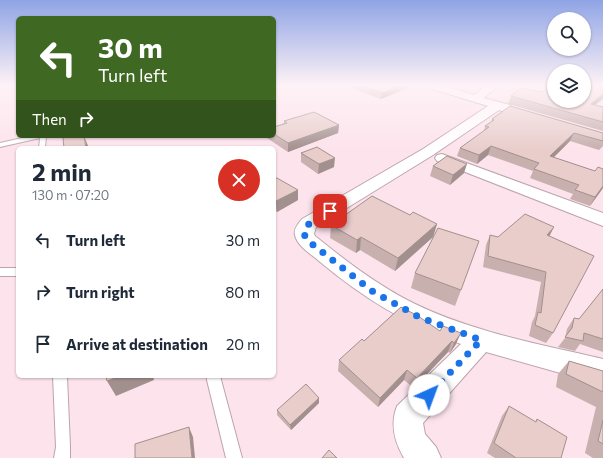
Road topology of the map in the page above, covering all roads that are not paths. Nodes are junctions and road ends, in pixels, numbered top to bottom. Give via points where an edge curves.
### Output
1 (495, 107) edge
2 (502, 107) edge
3 (516, 111) edge
4 (30, 138) edge
5 (0, 145) edge
6 (428, 152) junction
7 (603, 220) edge
8 (0, 272) edge
9 (16, 272) edge
10 (481, 340) junction
11 (603, 372) edge
12 (60, 378) edge
13 (214, 378) edge
14 (62, 458) edge
15 (234, 458) edge
16 (425, 458) edge

1 - 6 street
2 - 3 street
4 - 5 lane
6 - 7 street
6 - 10 street via 309,223 304,234 307,240 372,291 419,317
8 - 9 lane
10 - 11 street
10 - 16 street via 408,417 407,430 412,442
12 - 14 lane via 64,447
13 - 15 lane

